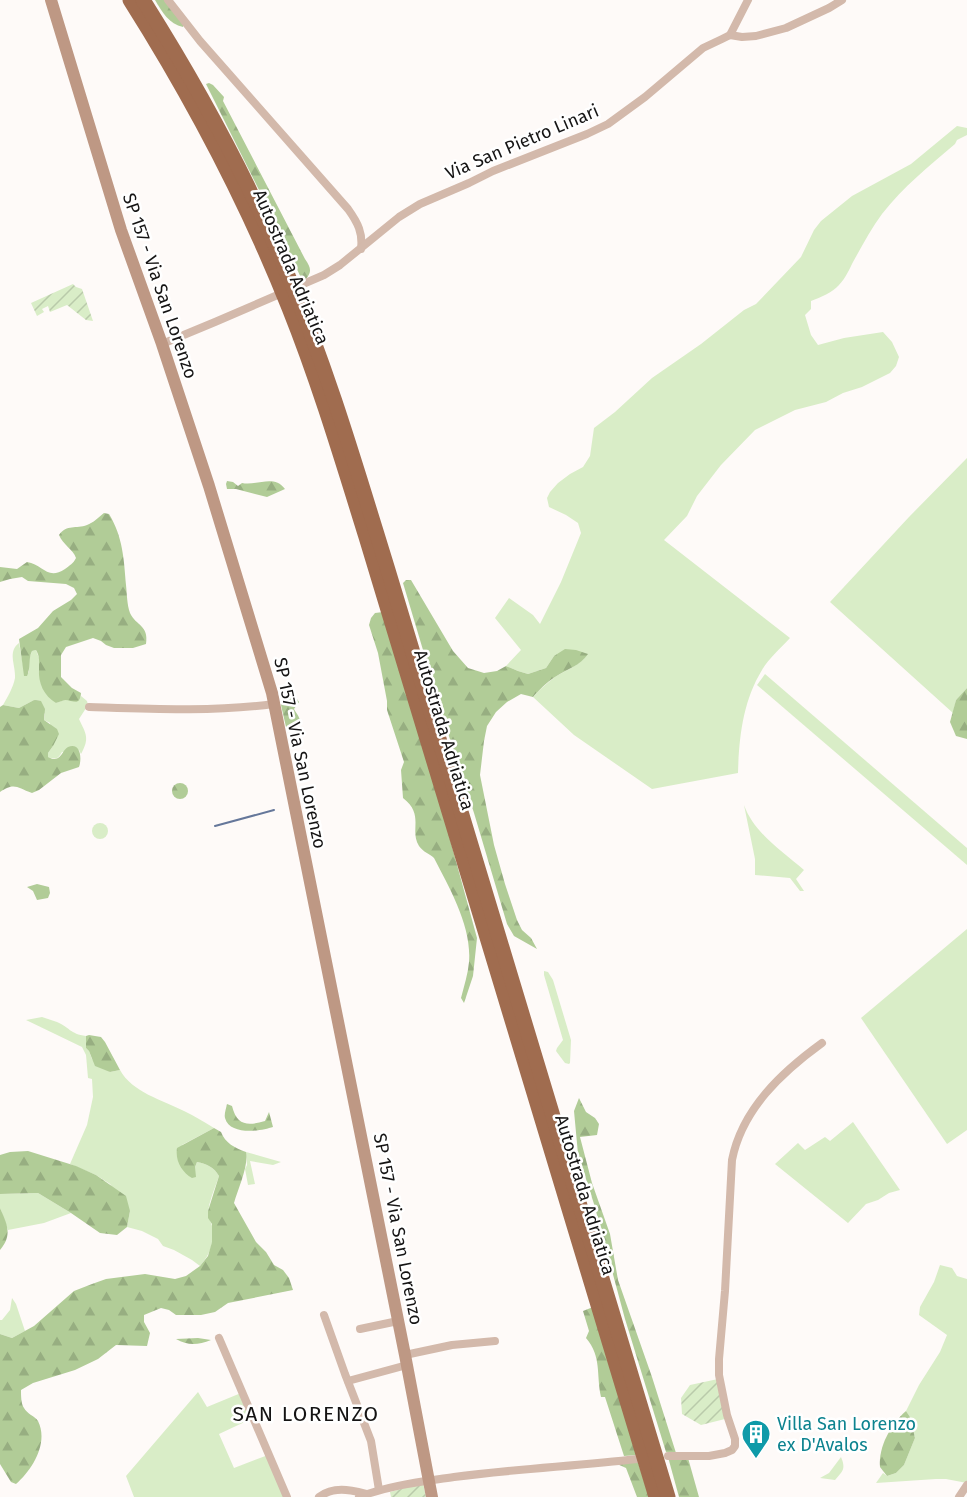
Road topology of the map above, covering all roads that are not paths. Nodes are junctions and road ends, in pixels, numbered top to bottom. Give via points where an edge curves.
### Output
1 (51, 0) edge
2 (130, 0) edge
3 (143, 0) edge
4 (168, 0) edge
5 (748, 0) edge
6 (842, 0) edge
7 (730, 35) junction
8 (361, 249) junction
9 (162, 344) junction
10 (274, 704) junction
11 (89, 707) dead end
12 (822, 1043) dead end
13 (324, 1314) dead end
14 (398, 1321) junction
15 (360, 1329) dead end
16 (219, 1338) dead end
17 (495, 1341) dead end
18 (406, 1360) junction
19 (348, 1381) junction
20 (668, 1456) dead end
21 (637, 1459) dead end
22 (429, 1481) junction
23 (967, 1485) edge
24 (379, 1490) junction
25 (363, 1495) edge
26 (287, 1497) edge
27 (319, 1497) edge
28 (432, 1497) edge
29 (656, 1497) edge
30 (668, 1497) edge
31 (959, 1497) edge

1 - 9 main road, SP 157 - Via San Lorenzo via 121,230
2 - 29 highway, Autostrada Adriatica via 231,178 262,243 315,375
3 - 30 highway, Autostrada Adriatica via 243,176 287,272 325,370
4 - 8 street via 348,209 361,231
5 - 7 street
6 - 7 street, Via San Pietro Linari via 786,28 756,36
7 - 8 street, Via San Pietro Linari via 704,48 608,124 420,204
8 - 9 street, Via San Pietro Linari via 324,275
9 - 10 main road, SP 157 - Via San Lorenzo
10 - 11 street via 238,709
10 - 14 main road, SP 157 - Via San Lorenzo
12 - 20 street via 782,1076 754,1107 735,1147 719,1367 735,1446 725,1453
13 - 19 street
14 - 15 street
14 - 18 main road, SP 157 - Via San Lorenzo
16 - 26 street
17 - 18 street via 452,1345
18 - 19 street
18 - 22 main road, SP 157 - Via San Lorenzo
19 - 24 street via 371,1442
21 - 22 street
22 - 24 street
22 - 28 main road, SP 157 - Via San Lorenzo
23 - 31 street
24 - 25 street
25 - 27 street via 336,1489

